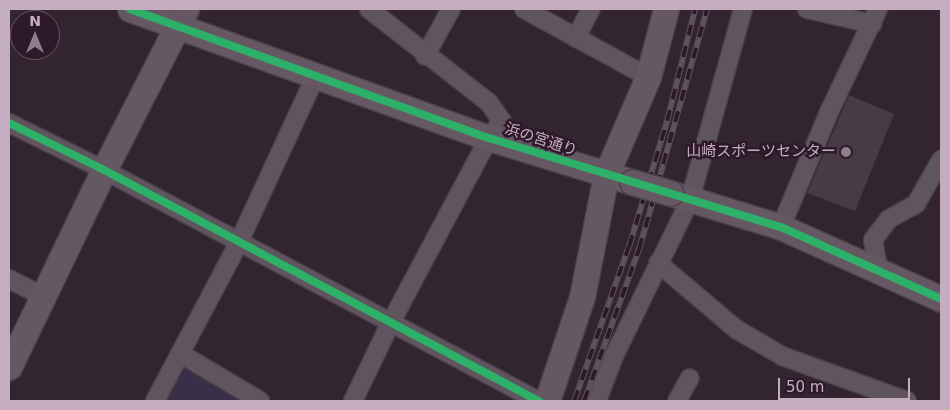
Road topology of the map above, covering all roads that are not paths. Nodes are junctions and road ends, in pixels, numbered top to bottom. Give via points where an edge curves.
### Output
1 (130, 9) edge
2 (369, 9) edge
3 (450, 9) edge
4 (524, 9) edge
5 (590, 9) edge
6 (666, 9) edge
7 (743, 9) edge
8 (807, 9) edge
9 (875, 16) edge
10 (182, 18) edge
11 (576, 38) junction
12 (425, 56) junction
13 (316, 76) junction
14 (648, 77) junction
15 (9, 124) edge
16 (489, 138) junction
17 (941, 160) edge
18 (104, 170) junction
19 (606, 175) junction
20 (680, 196) junction
21 (781, 227) junction
22 (238, 244) junction
23 (658, 263) junction
24 (878, 268) junction
25 (9, 280) edge
26 (43, 296) junction
27 (941, 299) edge
28 (390, 324) junction
29 (181, 354) junction
30 (9, 367) edge
31 (690, 378) dead end
32 (155, 401) edge
33 (260, 401) edge
34 (353, 401) edge
35 (539, 401) edge
36 (547, 401) edge
37 (598, 401) edge
38 (677, 401) edge
39 (907, 401) edge

1 - 10 street, 浜の宮通り
2 - 12 street
3 - 12 street
4 - 11 street
5 - 11 street
6 - 14 street
7 - 20 street
8 - 9 street
9 - 21 street via 830,110
10 - 13 street, 浜の宮通り
10 - 18 street
11 - 14 street
12 - 16 street via 488,102 502,121
13 - 16 street, 浜の宮通り
13 - 22 street
14 - 19 street
15 - 18 street
16 - 19 street, 浜の宮通り
16 - 28 street
17 - 24 street via 916,204 889,219 873,240
18 - 22 street
18 - 26 street
19 - 20 street, 浜の宮通り, bridge
19 - 36 street via 582,297
20 - 21 street, 浜の宮通り
20 - 23 street
21 - 24 street, 浜の宮通り
22 - 28 street
22 - 29 street
23 - 37 street via 614,356
23 - 39 street via 736,329 782,356
24 - 27 street, 浜の宮通り
25 - 26 street
26 - 30 street
28 - 34 street
28 - 35 street
29 - 32 street
29 - 33 street
31 - 38 street

